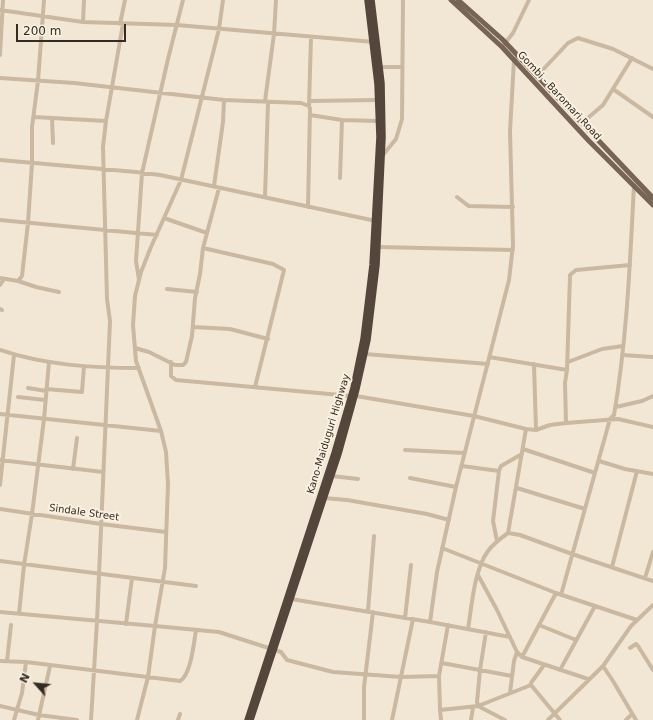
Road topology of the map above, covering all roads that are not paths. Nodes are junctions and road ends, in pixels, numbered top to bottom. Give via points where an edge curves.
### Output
1 (3, 0) edge
2 (44, 0) edge
3 (84, 0) edge
4 (125, 0) edge
5 (183, 0) edge
6 (223, 0) edge
7 (276, 0) edge
8 (367, 0) edge
9 (372, 0) edge
10 (403, 0) edge
11 (451, 0) edge
12 (458, 0) edge
13 (529, 0) edge
14 (1, 11) edge
15 (43, 17) junction
16 (83, 22) junction
17 (121, 24) junction
18 (177, 25) junction
19 (219, 29) junction
20 (274, 34) junction
21 (311, 37) junction
22 (375, 42) junction
23 (506, 43) junction
24 (502, 47) junction
25 (0, 55) edge
26 (519, 56) junction
27 (632, 58) junction
28 (514, 60) junction
29 (401, 66) junction
30 (380, 68) junction
31 (653, 69) edge
32 (537, 76) junction
33 (0, 78) edge
34 (38, 81) junction
35 (113, 88) junction
36 (613, 89) junction
37 (159, 94) junction
38 (201, 98) junction
39 (224, 100) junction
40 (378, 100) junction
41 (267, 101) junction
42 (309, 103) junction
43 (310, 115) junction
44 (34, 117) junction
45 (653, 117) edge
46 (52, 118) junction
47 (342, 120) junction
48 (106, 121) junction
49 (378, 121) junction
50 (582, 123) junction
51 (53, 143) dead end
52 (383, 155) junction
53 (0, 160) edge
54 (32, 163) junction
55 (103, 169) junction
56 (142, 173) junction
57 (340, 178) dead end
58 (181, 180) junction
59 (634, 185) junction
60 (216, 187) junction
61 (265, 197) junction
62 (457, 197) dead end
63 (653, 198) edge
64 (653, 205) edge
65 (308, 207) junction
66 (513, 207) junction
67 (164, 218) junction
68 (0, 220) edge
69 (377, 221) junction
70 (28, 223) junction
71 (105, 230) junction
72 (139, 233) junction
73 (207, 233) junction
74 (157, 235) junction
75 (203, 248) junction
76 (378, 248) junction
77 (513, 250) junction
78 (630, 265) junction
79 (2, 278) edge
80 (18, 280) junction
81 (139, 281) junction
82 (0, 285) edge
83 (167, 290) dead end
84 (58, 292) dead end
85 (197, 292) junction
86 (193, 327) junction
87 (268, 339) junction
88 (623, 346) junction
89 (135, 348) junction
90 (0, 350) edge
91 (365, 354) junction
92 (14, 355) junction
93 (622, 355) junction
94 (489, 357) junction
95 (653, 357) edge
96 (49, 362) junction
97 (171, 362) junction
98 (568, 362) junction
99 (488, 364) junction
100 (534, 364) junction
101 (84, 366) junction
102 (108, 368) junction
103 (138, 368) junction
104 (567, 370) junction
105 (28, 388) dead end
106 (255, 388) junction
107 (46, 390) junction
108 (353, 396) junction
109 (653, 396) edge
110 (18, 397) dead end
111 (45, 400) junction
112 (616, 407) junction
113 (0, 414) edge
114 (8, 415) junction
115 (474, 416) junction
116 (44, 419) junction
117 (610, 419) junction
118 (566, 423) junction
119 (106, 425) junction
120 (653, 427) edge
121 (526, 429) junction
122 (536, 430) junction
123 (161, 431) junction
124 (77, 438) dead end
125 (405, 450) dead end
126 (522, 452) junction
127 (465, 453) junction
128 (1, 460) edge
129 (599, 461) junction
130 (38, 465) junction
131 (462, 466) junction
132 (73, 469) junction
133 (499, 471) junction
134 (637, 471) junction
135 (103, 472) junction
136 (595, 473) junction
137 (653, 474) edge
138 (332, 476) junction
139 (410, 478) dead end
140 (358, 479) dead end
141 (0, 485) edge
142 (456, 487) junction
143 (517, 488) junction
144 (324, 498) junction
145 (0, 509) edge
146 (585, 509) junction
147 (32, 514) junction
148 (449, 520) junction
149 (101, 524) junction
150 (166, 532) junction
151 (508, 532) junction
152 (374, 536) dead end
153 (497, 541) junction
154 (442, 548) junction
155 (653, 552) edge
156 (572, 554) junction
157 (0, 561) edge
158 (482, 563) junction
159 (24, 565) junction
160 (411, 565) dead end
161 (612, 567) junction
162 (99, 574) junction
163 (478, 575) junction
164 (132, 578) junction
165 (645, 578) junction
166 (162, 581) junction
167 (653, 582) edge
168 (196, 586) dead end
169 (556, 593) junction
170 (561, 594) junction
171 (291, 599) junction
172 (653, 604) edge
173 (595, 606) junction
174 (0, 612) edge
175 (370, 612) junction
176 (19, 614) junction
177 (405, 618) junction
178 (413, 619) junction
179 (637, 620) junction
180 (97, 621) junction
181 (430, 622) junction
182 (126, 624) junction
183 (11, 625) dead end
184 (448, 625) junction
185 (539, 625) junction
186 (155, 626) junction
187 (468, 628) junction
188 (196, 630) junction
189 (486, 632) junction
190 (510, 636) junction
191 (576, 640) junction
192 (630, 648) dead end
193 (272, 650) junction
194 (517, 652) junction
195 (522, 657) junction
196 (0, 661) edge
197 (7, 661) junction
198 (26, 662) junction
199 (442, 664) junction
200 (544, 665) junction
201 (50, 666) junction
202 (603, 666) junction
203 (480, 670) junction
204 (560, 670) junction
205 (653, 670) edge
206 (94, 671) junction
207 (365, 675) junction
208 (439, 676) junction
209 (512, 676) junction
210 (148, 677) junction
211 (401, 677) junction
212 (588, 679) junction
213 (531, 685) junction
214 (510, 693) junction
215 (0, 706) edge
216 (476, 706) junction
217 (17, 710) junction
218 (440, 710) junction
219 (555, 712) junction
220 (39, 714) junction
221 (180, 714) dead end
222 (632, 714) junction
223 (67, 719) edge
224 (14, 720) edge
225 (38, 720) edge
226 (77, 720) edge
227 (91, 720) edge
228 (137, 720) edge
229 (178, 720) edge
230 (247, 720) edge
231 (251, 720) edge
232 (364, 720) edge
233 (392, 720) edge
234 (441, 720) edge
235 (471, 720) edge
236 (505, 720) edge
237 (548, 720) edge
238 (560, 720) edge
239 (626, 720) edge
240 (636, 720) edge

1 - 14 street
2 - 15 street
3 - 16 street
4 - 17 street
5 - 18 street
6 - 19 street
7 - 20 street
8 - 22 highway, Kano-Maiduguri Highway
9 - 22 highway, Kano-Maiduguri Highway
10 - 29 street
11 - 24 main road, Gombi - Baromari Road
12 - 23 main road, Gombi - Baromari Road
13 - 23 street
14 - 15 street
14 - 25 street
15 - 16 street
15 - 34 street
16 - 17 street
17 - 18 street
17 - 35 street
18 - 19 street
18 - 37 street
19 - 20 street
19 - 38 street
20 - 21 street
20 - 41 street
21 - 22 street
21 - 42 street
22 - 30 highway, Kano-Maiduguri Highway
22 - 40 highway, Kano-Maiduguri Highway
23 - 24 street
23 - 26 main road, Gombi - Baromari Road
24 - 28 main road, Gombi - Baromari Road
26 - 28 street
26 - 32 main road, Gombi - Baromari Road
27 - 31 street
27 - 32 street via 578,38 568,43
27 - 36 street
28 - 59 main road, Gombi - Baromari Road
28 - 66 street via 510,130
29 - 30 street
29 - 52 street via 402,120 396,139
30 - 52 highway, Kano-Maiduguri Highway
32 - 50 main road, Gombi - Baromari Road
33 - 34 street
34 - 35 street
34 - 44 street
35 - 37 street
35 - 48 street
36 - 45 street
36 - 50 street via 603,105
37 - 38 street
37 - 56 street
38 - 39 street
38 - 58 street
39 - 41 street
39 - 60 street
40 - 42 street
40 - 49 highway, Kano-Maiduguri Highway
41 - 42 street
41 - 61 street
42 - 43 street
43 - 47 street
43 - 65 street
44 - 46 street
44 - 54 street
46 - 48 street
46 - 51 street
47 - 49 street
47 - 57 street
48 - 55 street
49 - 69 highway, Kano-Maiduguri Highway
50 - 63 main road, Gombi - Baromari Road
52 - 69 highway, Kano-Maiduguri Highway
53 - 54 street
54 - 55 street
54 - 70 street
55 - 56 street
55 - 71 street
56 - 58 street
56 - 72 street
58 - 60 street
58 - 67 street
59 - 64 main road, Gombi - Baromari Road
59 - 78 street
60 - 61 street
60 - 73 street
61 - 65 street
62 - 66 street via 469,206
65 - 69 street
66 - 77 street
67 - 73 street
67 - 74 street
68 - 70 street
69 - 76 highway, Kano-Maiduguri Highway
69 - 108 highway, Kano-Maiduguri Highway via 368,305
70 - 71 street
70 - 80 street via 22,276
71 - 72 street
71 - 102 street via 110,321
72 - 74 street
72 - 81 street via 136,268
73 - 75 street
74 - 81 street
75 - 85 street
75 - 87 street via 274,264 284,270
76 - 77 street
76 - 91 highway, Kano-Maiduguri Highway via 374,299
77 - 94 street via 509,280
78 - 88 street
78 - 98 street via 576,270 570,275
79 - 80 street
79 - 82 street
80 - 84 street
81 - 89 street via 133,325
83 - 85 street
85 - 86 street
86 - 87 street via 230,329
86 - 97 street via 186,362 179,365
87 - 106 street
88 - 93 street
88 - 98 street via 602,349
89 - 97 street
89 - 103 street
90 - 92 street
91 - 99 street
91 - 108 highway, Kano-Maiduguri Highway
92 - 96 street
92 - 114 street
93 - 95 street
93 - 112 street
94 - 99 street
94 - 100 street
96 - 101 street
96 - 107 street
97 - 106 street via 171,376 176,380
98 - 104 street
99 - 115 street
100 - 104 street
100 - 122 street
101 - 102 street
101 - 107 street via 82,392
102 - 103 street
102 - 119 street
103 - 123 street
104 - 118 street
105 - 107 street
106 - 108 street
107 - 111 street
108 - 115 street
108 - 138 highway, Kano-Maiduguri Highway
108 - 193 highway, Kano-Maiduguri Highway
109 - 112 street
110 - 111 street
111 - 116 street
112 - 117 street
113 - 114 street
114 - 116 street
114 - 128 street
115 - 121 street
115 - 127 street
116 - 119 street
116 - 130 street
117 - 118 street
117 - 120 street
117 - 129 street
118 - 122 street
119 - 123 street
119 - 135 street
121 - 122 street
121 - 126 street
123 - 150 street via 166,452 168,484
124 - 132 street
125 - 127 street
126 - 133 street via 501,466
126 - 136 street
126 - 143 street
127 - 131 street
128 - 130 street
128 - 141 street
129 - 134 street
129 - 136 street
130 - 132 street
130 - 147 street
131 - 133 street
131 - 142 street
132 - 135 street
133 - 153 street via 493,521
134 - 137 street
134 - 161 street
135 - 149 street
136 - 146 street
138 - 140 street
138 - 144 highway, Kano-Maiduguri Highway
139 - 142 street
142 - 148 street
143 - 146 street
143 - 151 street
144 - 148 street via 427,514
144 - 171 highway, Kano-Maiduguri Highway
145 - 147 street, Sindale Street
146 - 156 street
147 - 149 street, Sindale Street
147 - 159 street
148 - 154 street
149 - 150 street, Sindale Street
149 - 162 street
150 - 166 street
151 - 153 street
151 - 156 street via 520,534
152 - 175 street
153 - 158 street
154 - 158 street
154 - 181 street
155 - 165 street
156 - 161 street
156 - 170 street
157 - 159 street
158 - 163 street
158 - 169 street
159 - 162 street
159 - 176 street
160 - 177 street
161 - 165 street
162 - 164 street
162 - 180 street
163 - 187 street
163 - 190 street
164 - 166 street
164 - 182 street
165 - 167 street
166 - 168 street
166 - 186 street
169 - 170 street
169 - 185 street
170 - 173 street
171 - 175 street
171 - 193 highway, Kano-Maiduguri Highway
172 - 179 street
173 - 179 street
173 - 191 street
174 - 176 street
175 - 177 street
175 - 207 street
176 - 180 street
177 - 178 street
178 - 181 street
178 - 211 street
179 - 202 street
180 - 182 street
180 - 206 street
181 - 184 street
182 - 186 street
183 - 197 street
184 - 187 street
184 - 199 street
185 - 191 street
185 - 195 street
186 - 188 street
186 - 210 street
187 - 189 street
188 - 193 street via 219,632
188 - 210 street via 192,656 183,680
189 - 190 street
189 - 203 street
190 - 194 street
191 - 204 street
192 - 205 street via 636,644
193 - 207 street via 281,652 287,660 333,672
193 - 230 highway, Kano-Maiduguri Highway
193 - 231 highway, Kano-Maiduguri Highway
194 - 195 street
194 - 209 street
195 - 200 street
196 - 197 street
197 - 198 street
198 - 201 street
198 - 217 street
199 - 203 street
199 - 208 street
200 - 204 street
200 - 213 street
201 - 206 street
201 - 220 street
202 - 212 street
202 - 222 street
203 - 209 street
203 - 216 street
204 - 212 street
206 - 210 street
206 - 227 street
207 - 211 street
207 - 232 street
208 - 211 street
208 - 218 street
209 - 214 street
210 - 228 street
211 - 233 street
212 - 219 street
213 - 214 street
213 - 219 street
214 - 216 street
215 - 217 street
216 - 218 street
216 - 235 street
216 - 236 street
217 - 220 street
217 - 224 street
218 - 234 street
219 - 237 street
219 - 238 street
220 - 223 street
220 - 225 street
221 - 229 street
222 - 239 street
222 - 240 street
223 - 226 street

